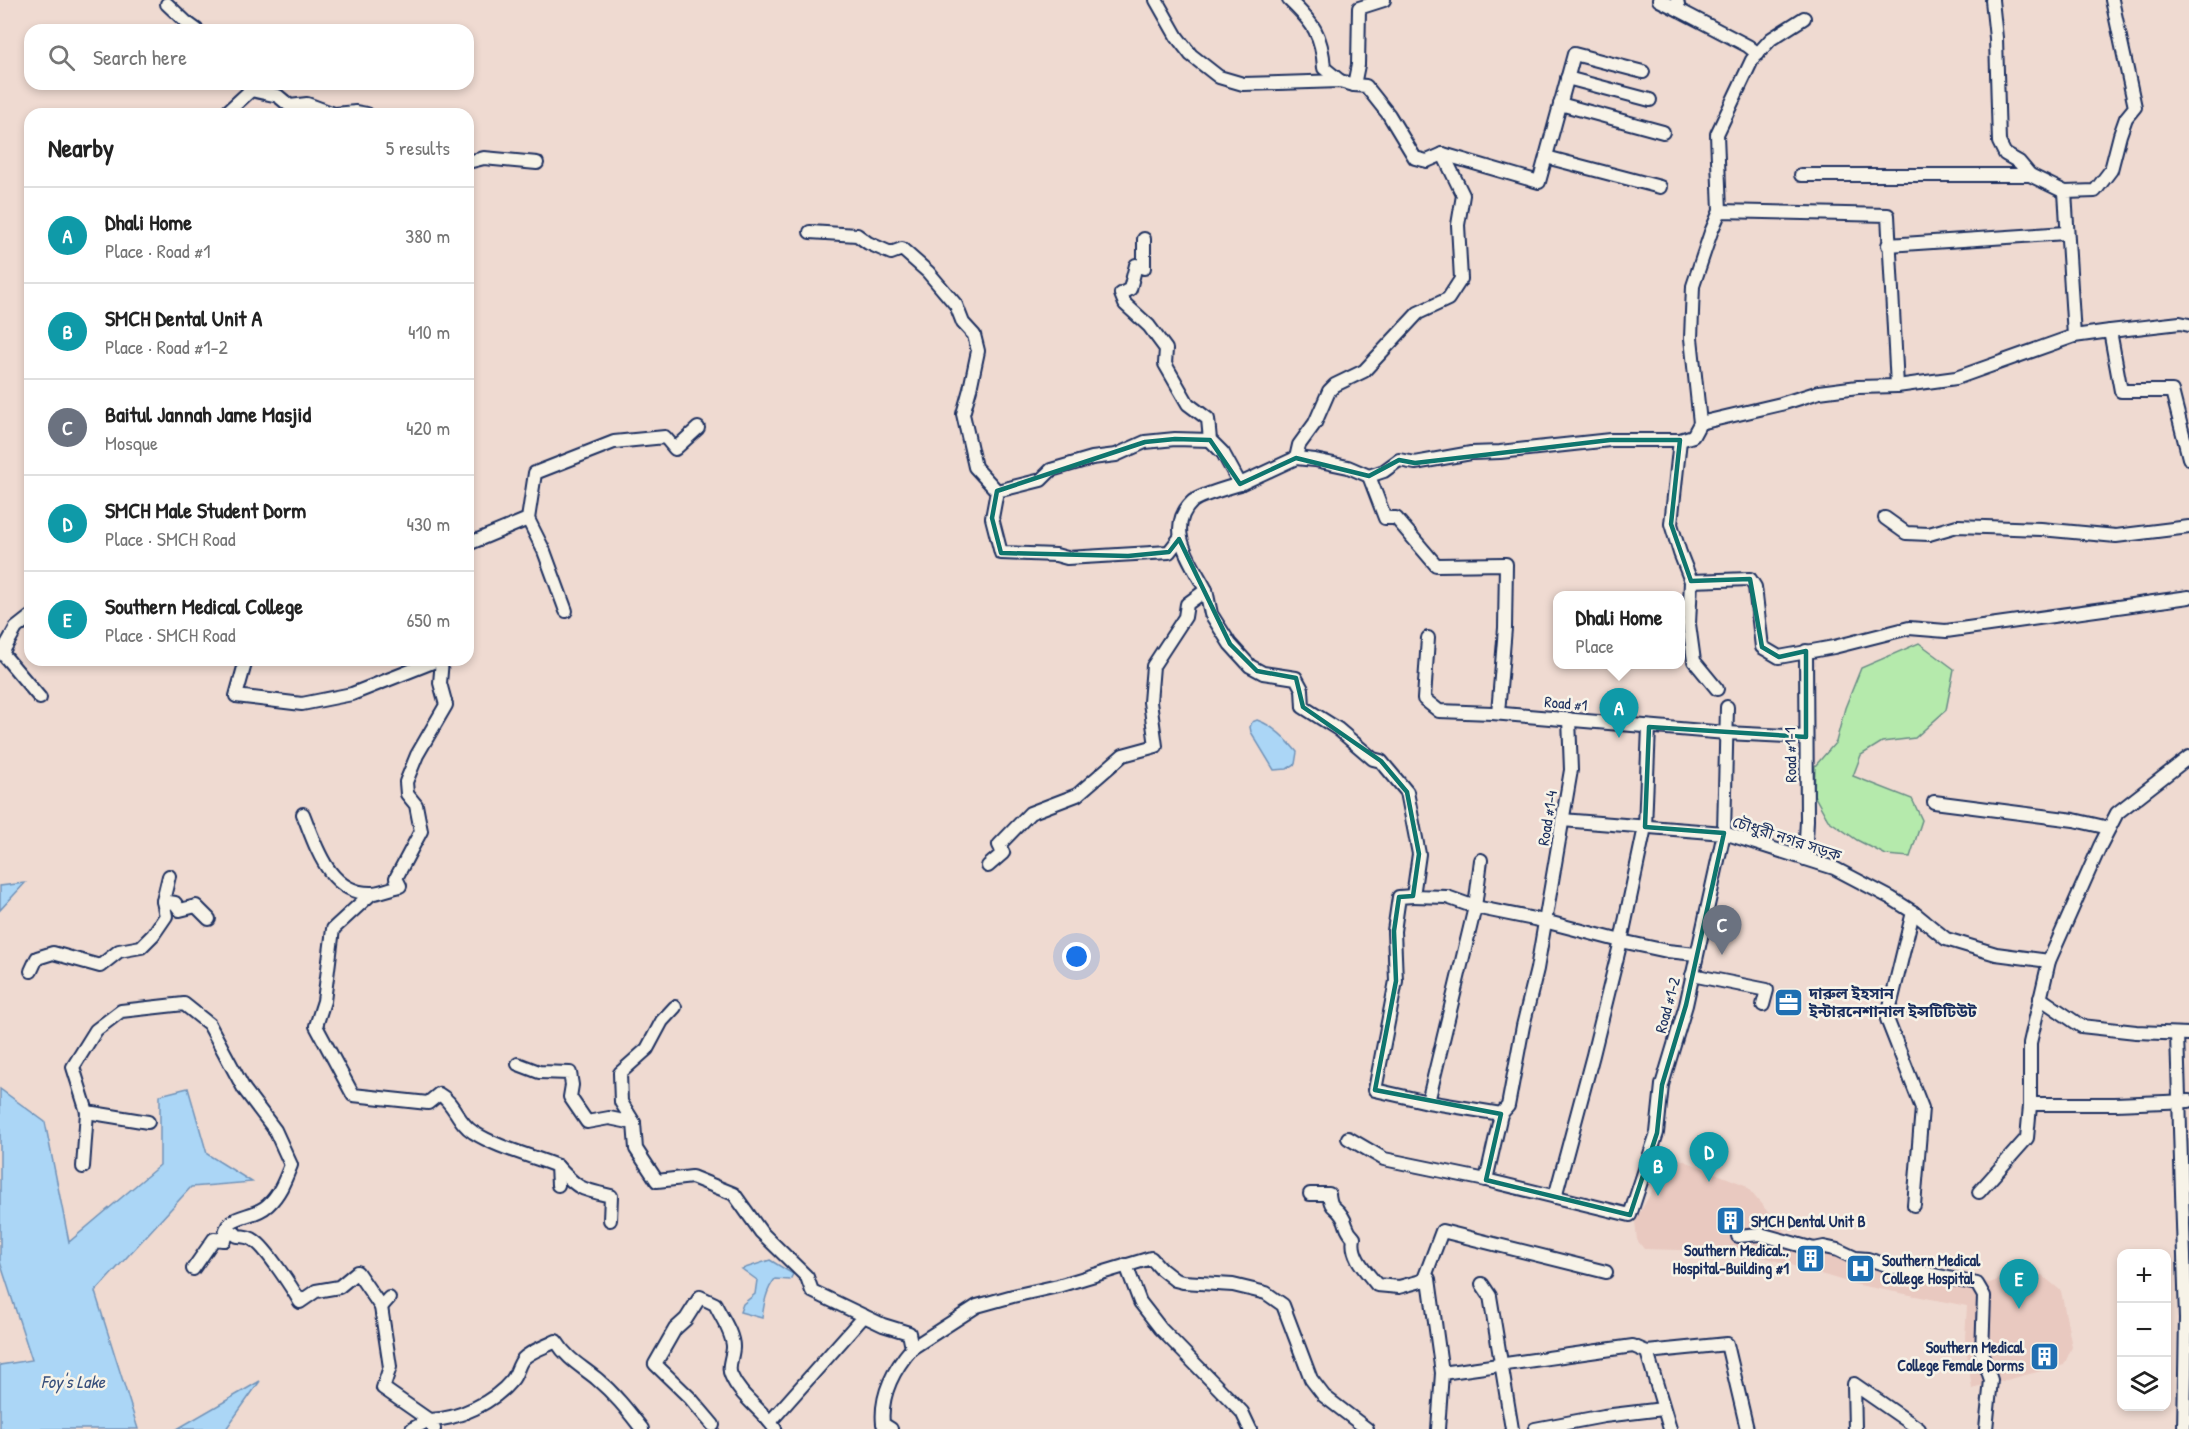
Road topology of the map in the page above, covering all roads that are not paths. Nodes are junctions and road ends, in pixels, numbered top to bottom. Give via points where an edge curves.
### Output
1 (1156, 0) edge
2 (1289, 0) edge
3 (1384, 0) edge
4 (1659, 0) edge
5 (1992, 0) edge
6 (2112, 0) edge
7 (167, 4) dead end
8 (1678, 5) edge
9 (1804, 18) dead end
10 (189, 24) edge
11 (1758, 54) junction
12 (1643, 72) dead end
13 (1567, 78) junction
14 (1341, 81) junction
15 (1354, 85) junction
16 (246, 90) edge
17 (259, 90) edge
18 (1650, 100) dead end
19 (1560, 104) junction
20 (230, 108) edge
21 (318, 108) edge
22 (1663, 132) dead end
23 (1443, 154) junction
24 (1546, 157) junction
25 (474, 160) edge
26 (537, 163) dead end
27 (1801, 175) dead end
28 (2030, 175) junction
29 (1660, 187) dead end
30 (2065, 192) junction
31 (1720, 211) junction
32 (810, 232) dead end
33 (2066, 233) junction
34 (1144, 239) dead end
35 (1888, 245) junction
36 (2189, 326) edge
37 (2110, 331) junction
38 (2074, 336) junction
39 (1897, 386) junction
40 (1700, 423) junction
41 (698, 428) dead end
42 (1210, 440) junction
43 (1680, 440) junction
44 (1296, 458) junction
45 (2189, 458) edge
46 (1369, 476) junction
47 (1240, 484) junction
48 (997, 491) junction
49 (1885, 518) dead end
50 (528, 519) junction
51 (2189, 527) edge
52 (1179, 539) junction
53 (474, 542) edge
54 (1691, 581) junction
55 (1206, 590) junction
56 (2189, 597) edge
57 (566, 611) dead end
58 (24, 622) edge
59 (1428, 638) dead end
60 (1806, 651) junction
61 (1, 653) edge
62 (244, 666) edge
63 (424, 666) edge
64 (440, 666) edge
65 (1717, 689) dead end
66 (40, 699) dead end
67 (1727, 707) dead end
68 (1498, 713) junction
69 (1569, 719) junction
70 (1649, 727) junction
71 (1726, 733) junction
72 (1806, 736) junction
73 (2189, 757) edge
74 (1934, 802) dead end
75 (303, 814) dead end
76 (1562, 820) junction
77 (1645, 827) junction
78 (2109, 828) junction
79 (1724, 833) junction
80 (1804, 859) junction
81 (1481, 860) dead end
82 (988, 866) dead end
83 (169, 876) dead end
84 (372, 893) junction
85 (1413, 896) junction
86 (163, 901) junction
87 (1475, 908) junction
88 (1912, 912) junction
89 (209, 920) dead end
90 (1544, 921) junction
91 (1621, 941) junction
92 (1696, 954) junction
93 (2049, 961) junction
94 (32, 971) dead end
95 (1692, 975) junction
96 (2040, 998) junction
97 (1763, 1005) dead end
98 (675, 1007) dead end
99 (2183, 1034) edge
100 (518, 1064) dead end
101 (2184, 1101) edge
102 (1428, 1102) junction
103 (2030, 1104) junction
104 (87, 1112) junction
105 (1501, 1114) junction
106 (148, 1122) dead end
107 (634, 1124) junction
108 (1348, 1138) dead end
109 (557, 1166) junction
110 (82, 1167) dead end
111 (1486, 1180) junction
112 (558, 1185) dead end
113 (1979, 1192) dead end
114 (1310, 1194) dead end
115 (1555, 1197) junction
116 (1914, 1205) dead end
117 (610, 1220) dead end
118 (1737, 1236) dead end
119 (224, 1240) junction
120 (1126, 1265) junction
121 (193, 1269) dead end
122 (1606, 1272) dead end
123 (1424, 1279) junction
124 (1482, 1284) dead end
125 (864, 1316) junction
126 (912, 1348) junction
127 (1647, 1352) junction
128 (1501, 1364) junction
129 (1442, 1373) junction
130 (1662, 1409) junction
131 (431, 1424) edge
132 (713, 1425) dead end
133 (772, 1425) edge
134 (883, 1427) edge
135 (412, 1429) edge
136 (642, 1429) edge
137 (1250, 1429) edge
138 (1367, 1429) edge
139 (1438, 1429) edge
140 (1512, 1429) edge
141 (1535, 1429) edge
142 (1670, 1429) edge
143 (1747, 1429) edge
144 (1855, 1429) edge
145 (1919, 1429) edge
146 (1986, 1429) edge
147 (2184, 1429) edge

1 - 14 street via 1191,55 1219,77 1242,84
2 - 14 street via 1312,22 1323,49 1324,68
3 - 15 street via 1359,8
4 - 8 street
5 - 28 street via 1999,142 2005,154
6 - 30 street via 2135,107 2126,118 2111,170 2095,191
7 - 10 street
8 - 11 street
9 - 11 street via 1771,39
11 - 31 street via 1717,134
12 - 13 street via 1576,54 1572,56
13 - 18 street
13 - 19 street
14 - 15 street
15 - 23 street via 1366,86 1415,158 1427,161
16 - 20 street
17 - 21 street via 278,96 290,106 307,104
19 - 22 street
19 - 24 street
23 - 24 street via 1539,182
23 - 44 street via 1463,195 1458,225 1461,279 1448,299 1418,314 1364,371 1329,391 1316,423 1299,445
24 - 29 street
25 - 26 street
27 - 28 street
28 - 30 street
30 - 33 street
31 - 35 street via 1888,216
31 - 40 street via 1694,286 1691,338
32 - 48 street via 857,235 891,253 902,249 956,305 963,323 974,334 978,351 963,414 975,466
33 - 35 street
33 - 38 street
34 - 42 street via 1144,268 1136,265 1130,289 1121,294 1125,304 1166,349 1166,364 1188,404 1208,419
35 - 39 street
36 - 37 street via 2180,323
37 - 38 street
37 - 45 street via 2121,391 2172,391
38 - 39 street via 1956,378
39 - 40 street via 1819,392
40 - 43 street via 1692,436
41 - 50 street via 675,449 665,437 614,442 535,473
42 - 47 street via 1223,453
42 - 48 street via 1145,442 1116,455 1051,470 1041,480
43 - 46 street via 1610,440 1471,453 1416,463 1399,460
43 - 54 street via 1671,524
44 - 46 street via 1348,467
44 - 47 street
46 - 68 street via 1385,518 1396,518 1436,565 1506,564
47 - 52 street via 1193,501 1180,520
48 - 52 street via 992,518 1001,553 1067,558 1128,556 1169,552
49 - 51 street via 1906,533 1929,534 1957,526 2116,536
50 - 53 street
50 - 57 street
52 - 55 street
54 - 60 street via 1750,579 1755,587 1762,647 1779,657
54 - 65 street via 1689,624 1694,661
55 - 82 street via 1187,604 1185,617 1154,666 1150,702 1156,746 1124,755 1077,795 1030,813 999,845 1003,853
55 - 85 street via 1211,614 1250,666 1257,671 1296,678 1304,707 1381,761 1407,792 1419,854
56 - 60 street via 1946,631 1909,628
58 - 61 street
59 - 68 street, Road #1 via 1424,699 1439,711
60 - 72 street, Road #1-1
61 - 66 street
62 - 63 street via 236,696 302,704 352,694
64 - 84 street via 446,705 406,782 421,831 396,878 400,886
67 - 71 street
68 - 69 street, Road #1
69 - 70 street, Road #1
69 - 76 street, Road #1-4 via 1571,770
70 - 71 street, Road #1
70 - 77 street
71 - 72 street, Road #1
71 - 79 street
72 - 80 street, Road #1-1
73 - 78 street via 2117,813
74 - 78 street
75 - 84 street via 322,861 343,887
76 - 77 street, চৌধুরী নগর সড়ক
76 - 90 street, Road #1-4
77 - 79 street, চৌধুরী নগর সড়ক
77 - 91 street
78 - 93 street
79 - 80 street, চৌধুরী নগর সড়ক
79 - 92 street
80 - 88 street, চৌধুরী নগর সড়ক via 1834,868
81 - 87 street
83 - 86 street
84 - 109 street via 333,929 324,1001 316,1026 353,1095 428,1103 439,1095 447,1098 471,1131
85 - 87 street, Road #1-2 via 1447,897
85 - 102 street via 1399,897 1394,931 1396,981 1376,1090
86 - 89 street via 175,903 180,910 196,906
86 - 94 street via 166,916 141,947 119,951 100,966 53,953 37,958
87 - 90 street, Road #1-2
87 - 102 street
88 - 93 street, চৌধুরী নগর সড়ক via 1946,939 1996,954
88 - 116 street via 1887,1019 1922,1108
90 - 91 street, Road #1-2
90 - 105 street, Road #1-4 via 1508,1106
91 - 92 street, Road #1-2
91 - 115 street
92 - 95 street, Road #1-2
93 - 96 street
95 - 97 street via 1767,990
95 - 115 street, Road #1-2 via 1662,1085 1657,1133 1630,1215
96 - 99 street via 2081,1026
96 - 103 street via 2030,1043
98 - 107 street via 662,1021 647,1049 620,1073 621,1102
99 - 101 street
100 - 107 street via 539,1072 570,1072 570,1097 587,1122 609,1118
101 - 103 street
101 - 147 street
102 - 105 street
103 - 113 street via 2027,1138
104 - 106 street
104 - 110 street
104 - 119 street via 73,1067 96,1030 122,1011 184,1004 209,1024 244,1089 275,1130 291,1165 282,1188 266,1207 233,1219 224,1230
105 - 111 street, Road #1-4
107 - 125 street via 636,1149 657,1181 692,1177 734,1194 761,1232 807,1276 812,1291
108 - 111 street via 1384,1159
109 - 112 street
109 - 117 street via 583,1190 611,1196
111 - 115 street
114 - 123 street via 1329,1194 1330,1205 1342,1216 1354,1238 1352,1247 1359,1262 1377,1285 1399,1287
118 - 146 street via 1760,1234 1977,1284 1984,1296 1982,1354 1991,1380
119 - 121 street via 214,1239
119 - 131 street via 226,1235 235,1233 257,1241 300,1302 316,1291 339,1287 357,1272 385,1303 390,1368 383,1388
120 - 126 street via 977,1306
120 - 137 street via 1140,1302 1168,1337 1242,1412
120 - 138 street via 1151,1258 1176,1280 1233,1285 1266,1293 1283,1305 1311,1379 1324,1396
122 - 123 street via 1442,1231
123 - 129 street via 1429,1279
124 - 128 street via 1490,1296
125 - 126 street via 909,1333
125 - 133 street
126 - 134 street via 897,1365 881,1406
127 - 128 street via 1633,1346
127 - 130 street
127 - 143 street via 1727,1344
128 - 129 street
128 - 140 street
129 - 139 street
130 - 141 street
130 - 142 street
131 - 135 street
131 - 136 street via 457,1416 501,1392 524,1359 556,1341 565,1355 622,1402
132 - 133 street via 655,1364 675,1329 700,1298 715,1304 732,1339 729,1372 739,1392
144 - 145 street via 1854,1384

